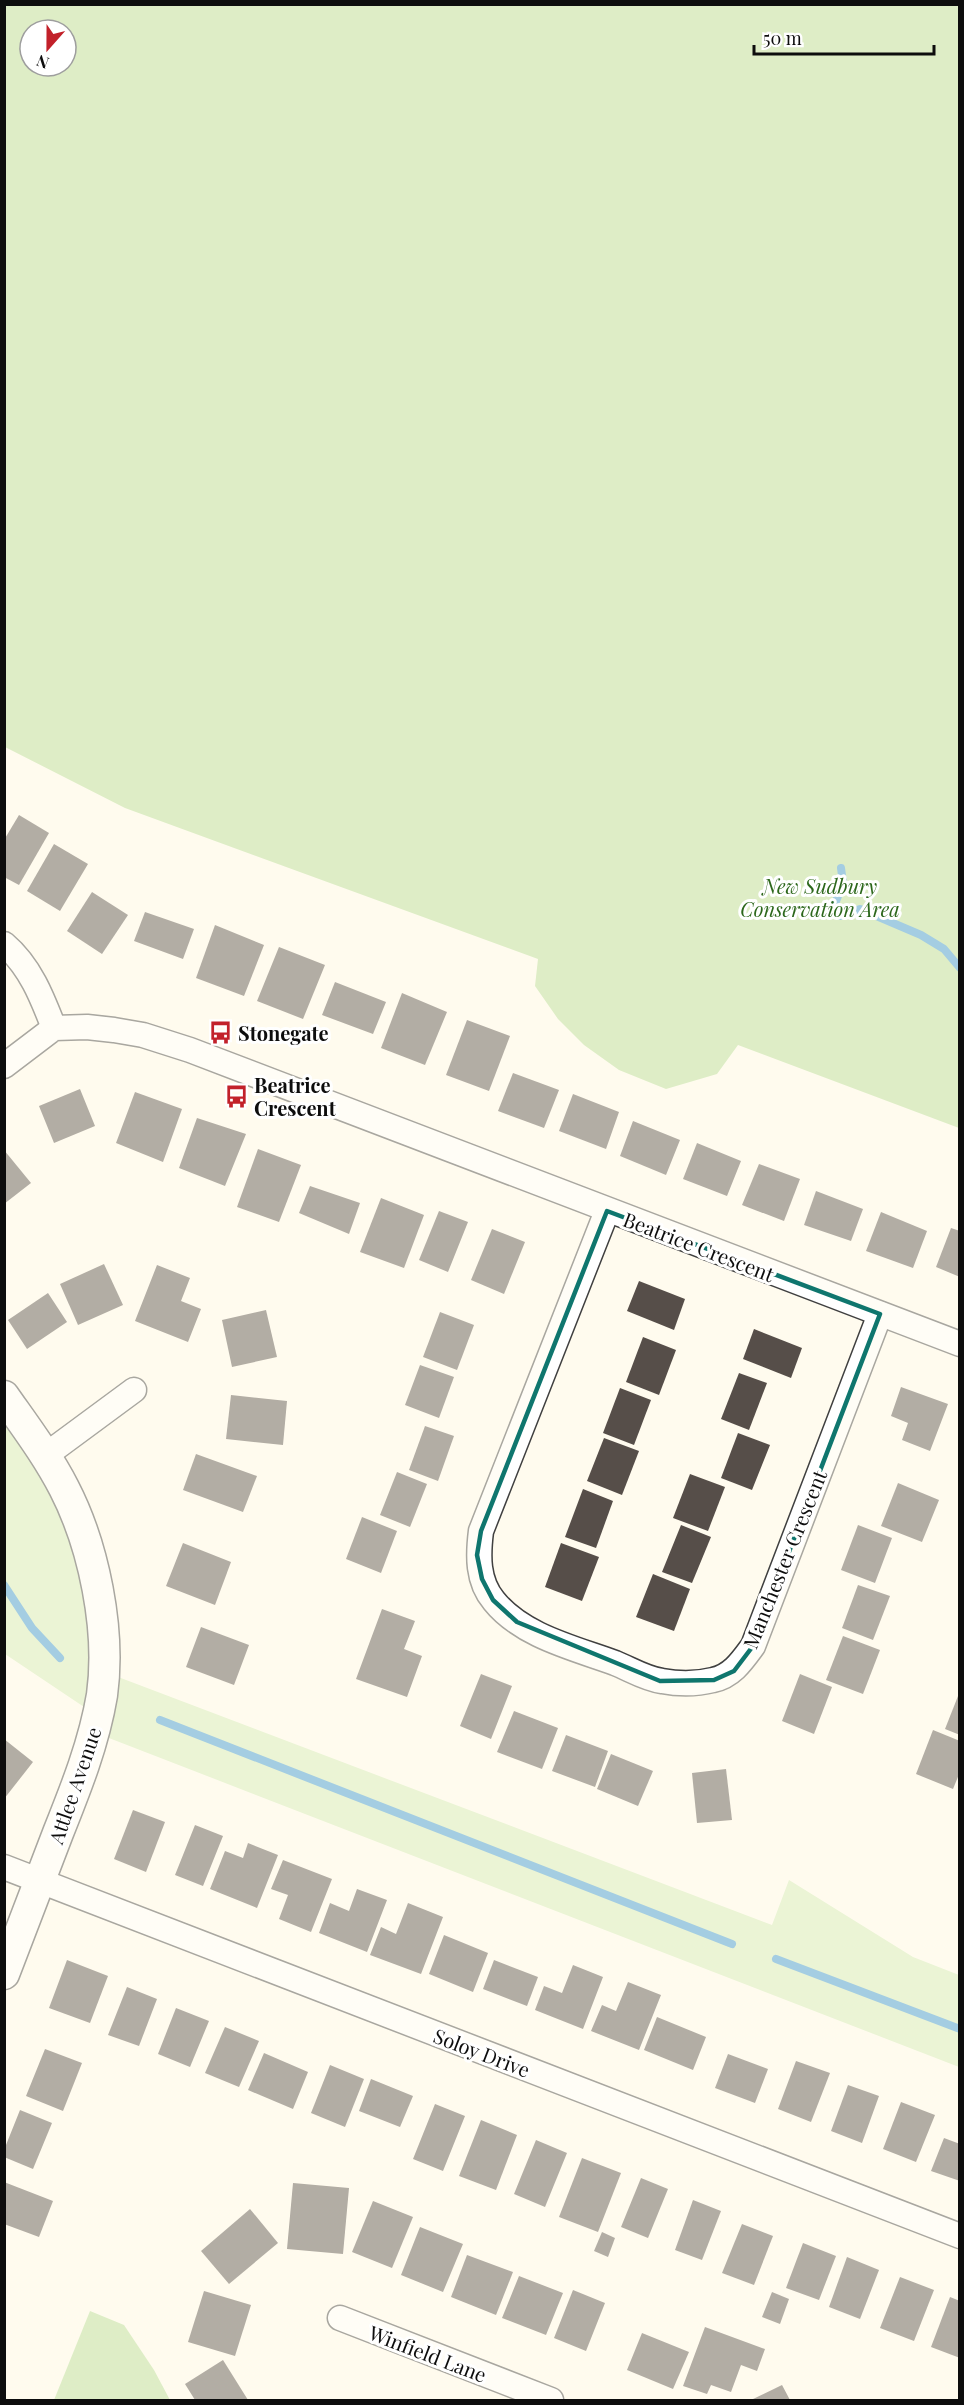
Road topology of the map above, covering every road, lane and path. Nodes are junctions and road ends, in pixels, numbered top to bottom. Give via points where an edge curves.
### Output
1 (4, 944) edge
2 (54, 1028) junction
3 (4, 1066) edge
4 (607, 1211) junction
5 (880, 1314) junction
6 (960, 1344) edge
7 (134, 1390) dead end
8 (4, 1396) edge
9 (46, 1455) junction
10 (4, 1867) edge
11 (40, 1881) junction
12 (4, 1974) edge
13 (960, 2236) edge
14 (340, 2318) dead end
15 (515, 2394) edge
16 (551, 2400) edge

1 - 2 street via 19,956 41,994
2 - 3 street
2 - 4 street, Beatrice Crescent via 114,1030 190,1050
4 - 5 street, Beatrice Crescent
4 - 5 street, Manchester Crescent via 481,1531 477,1555 482,1579 493,1600 517,1622 538,1634 660,1681 714,1680 734,1671 753,1646
5 - 6 street, Beatrice Crescent
7 - 9 street
8 - 9 street, Attlee Avenue
9 - 11 street, Attlee Avenue via 76,1515 90,1555 102,1621 103,1660 102,1693 88,1753
10 - 11 street, Soloy Drive
11 - 12 street, Attlee Avenue
11 - 13 street, Soloy Drive
14 - 15 street, Winfield Lane
15 - 16 street, Winfield Lane

